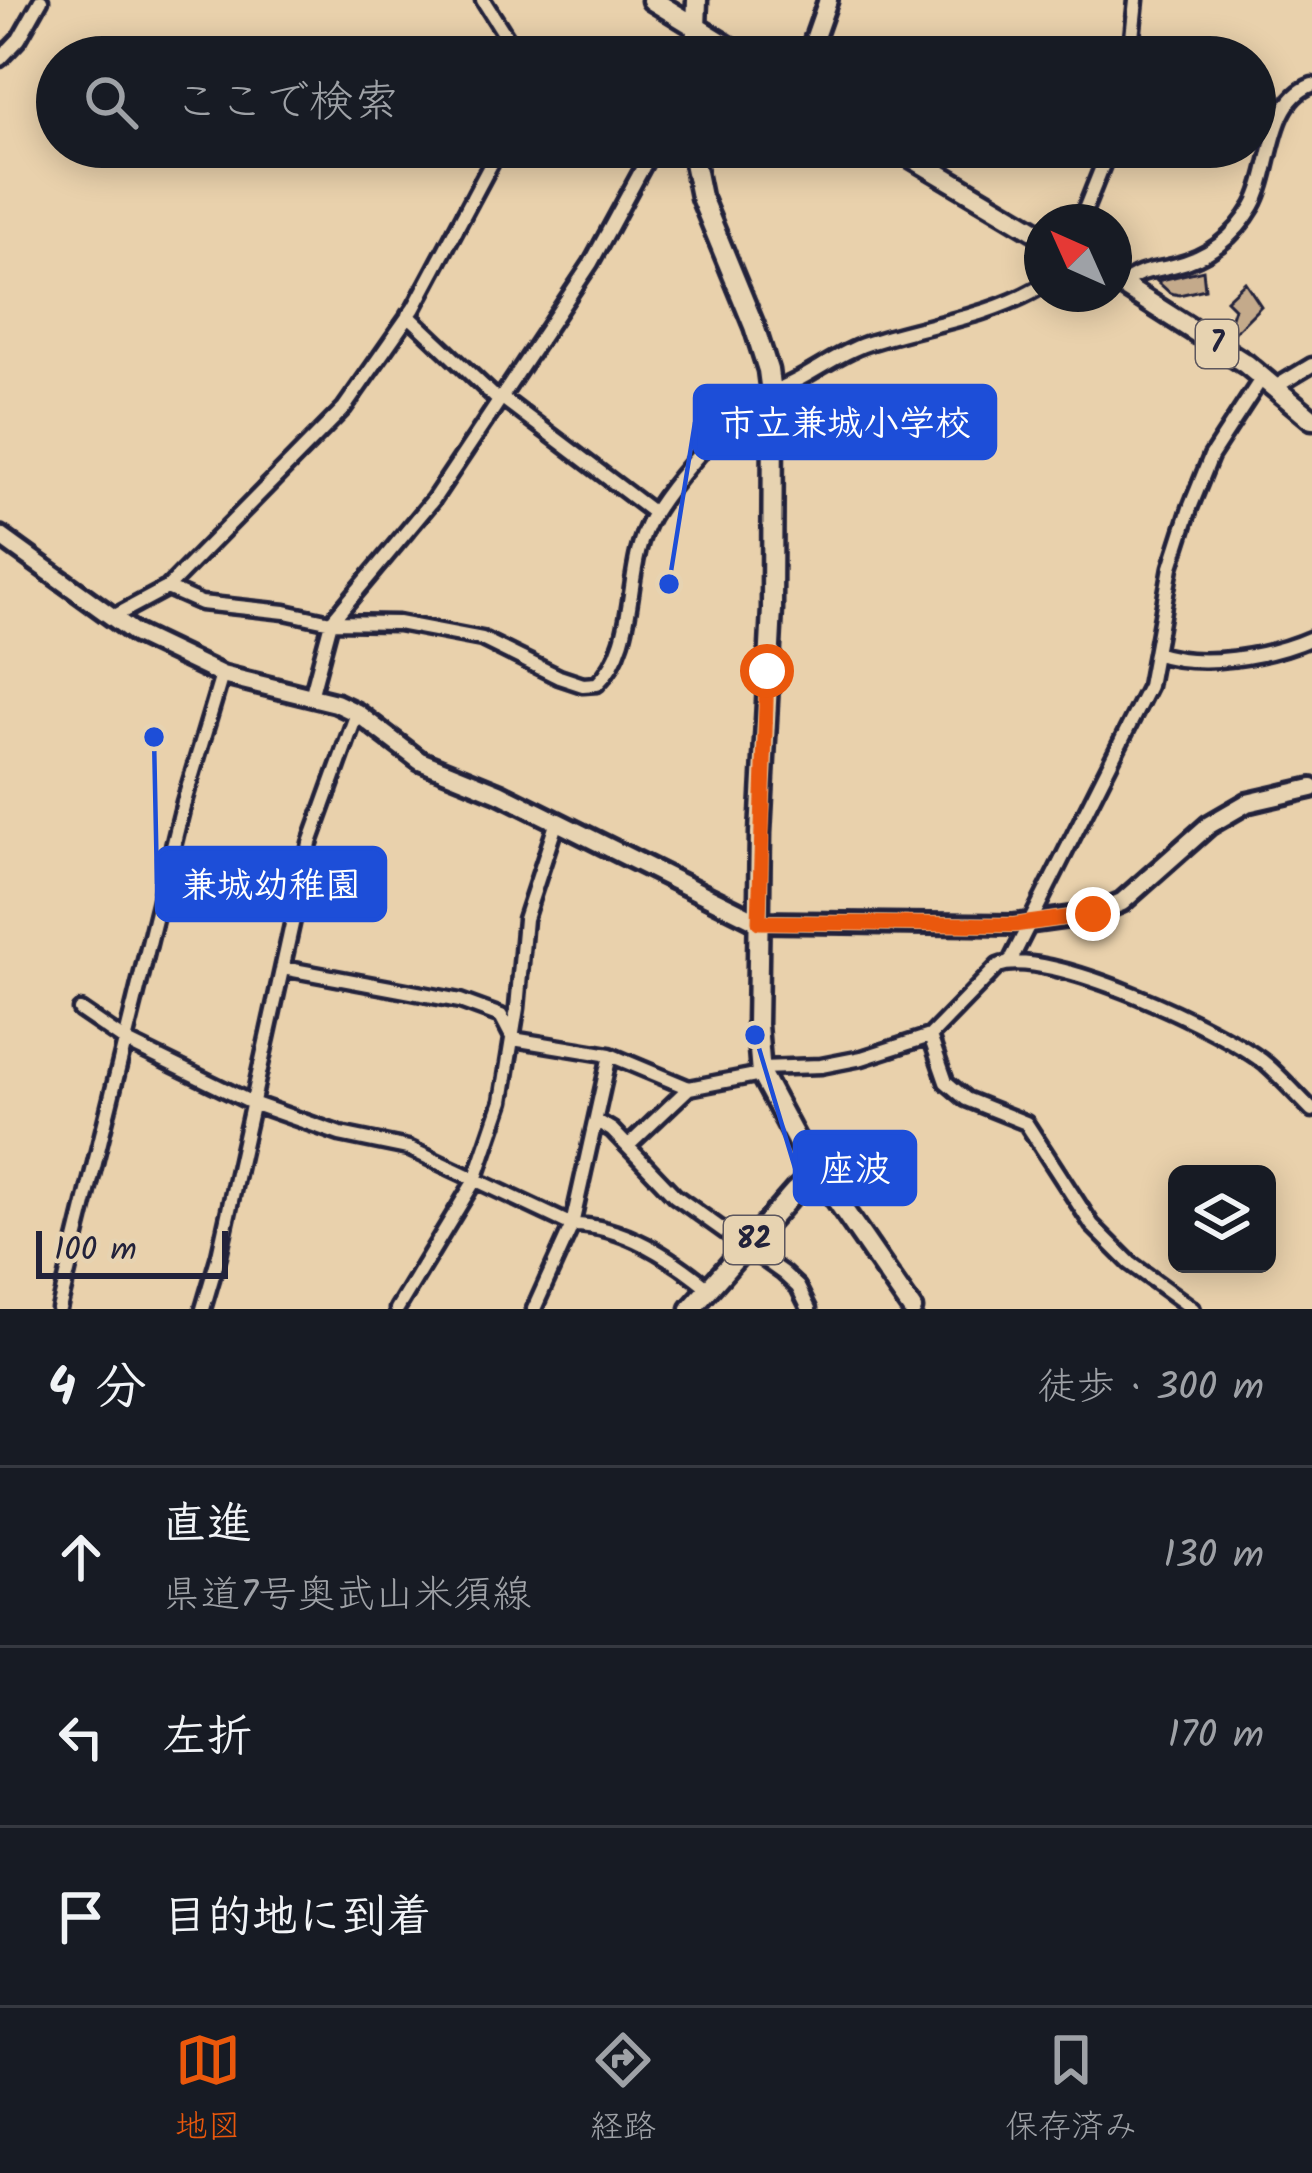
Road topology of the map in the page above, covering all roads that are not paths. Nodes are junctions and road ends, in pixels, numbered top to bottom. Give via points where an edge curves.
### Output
1 (41, 0) edge
2 (483, 0) edge
3 (652, 0) edge
4 (698, 0) edge
5 (828, 0) edge
6 (1136, 0) edge
7 (698, 28) junction
8 (506, 36) edge
9 (697, 36) edge
10 (711, 36) edge
11 (815, 36) edge
12 (1132, 36) edge
13 (0, 58) edge
14 (1312, 85) edge
15 (1276, 132) edge
16 (488, 168) edge
17 (643, 168) edge
18 (694, 168) edge
19 (929, 168) edge
20 (1102, 168) edge
21 (1265, 168) edge
22 (1087, 204) edge
23 (1024, 224) edge
24 (1132, 275) edge
25 (1132, 291) edge
26 (1024, 297) edge
27 (408, 315) junction
28 (1312, 365) edge
29 (1270, 381) junction
30 (771, 392) junction
31 (500, 399) junction
32 (1312, 419) edge
33 (654, 513) junction
34 (0, 536) edge
35 (167, 588) junction
36 (112, 618) junction
37 (331, 622) junction
38 (1312, 638) edge
39 (1155, 653) junction
40 (222, 676) junction
41 (311, 697) junction
42 (357, 713) junction
43 (1312, 788) edge
44 (557, 820) junction
45 (759, 922) junction
46 (1032, 924) junction
47 (1010, 962) junction
48 (283, 968) junction
49 (80, 1010) dead end
50 (930, 1036) junction
51 (513, 1039) junction
52 (127, 1042) junction
53 (610, 1055) junction
54 (761, 1071) junction
55 (689, 1088) junction
56 (252, 1103) junction
57 (1312, 1110) edge
58 (597, 1121) junction
59 (628, 1145) junction
60 (817, 1172) junction
61 (475, 1180) junction
62 (572, 1225) junction
63 (748, 1247) junction
64 (711, 1290) junction
65 (59, 1309) edge
66 (203, 1309) edge
67 (397, 1309) edge
68 (535, 1309) edge
69 (691, 1309) edge
70 (809, 1309) edge
71 (912, 1309) edge
72 (1193, 1309) edge

1 - 13 street
2 - 8 street
3 - 7 main road
4 - 7 main road
5 - 11 street
6 - 12 street
7 - 9 main road
7 - 10 main road
14 - 15 street via 1291,98
16 - 27 street
17 - 31 street
18 - 30 main road
19 - 23 main road
20 - 22 street
21 - 24 street via 1252,208 1213,252
25 - 29 main road, 7
26 - 30 street via 968,320 861,345
27 - 31 street
27 - 35 street via 344,407
28 - 29 street
29 - 32 main road, 7
29 - 39 street via 1211,456 1171,567
30 - 33 street via 741,406
30 - 45 main road via 774,538
31 - 33 street
31 - 37 street via 433,500
33 - 37 street via 611,670 597,684 559,676 482,639 398,622
34 - 36 street
35 - 36 street
35 - 37 street via 201,603
36 - 40 street
37 - 41 street
38 - 39 street via 1258,656
39 - 46 street via 1149,686
40 - 41 street
40 - 52 street
41 - 42 street
42 - 44 street via 421,761
42 - 48 street via 310,843
43 - 46 street via 1247,803 1209,825 1122,902
44 - 45 street
44 - 51 street via 525,919
45 - 46 street
45 - 54 main road
46 - 47 street
47 - 50 street
47 - 57 street via 1087,977 1191,1022 1265,1063
48 - 51 street via 460,1001 501,1016
48 - 56 street
49 - 52 street
50 - 54 street via 862,1058
50 - 72 street via 946,1082 966,1099 1026,1123 1093,1226
51 - 53 street
51 - 61 street
52 - 56 street
52 - 65 street
53 - 55 street
53 - 58 street
54 - 55 street
54 - 60 main road
55 - 59 street
56 - 61 street via 408,1148
56 - 66 street
58 - 59 street
58 - 62 street
59 - 63 street via 675,1196
60 - 63 main road, 82
60 - 71 main road
61 - 62 street
61 - 67 street
62 - 64 street via 670,1256
62 - 68 street
63 - 64 main road, 82
63 - 70 street via 798,1288
64 - 69 main road, 82

